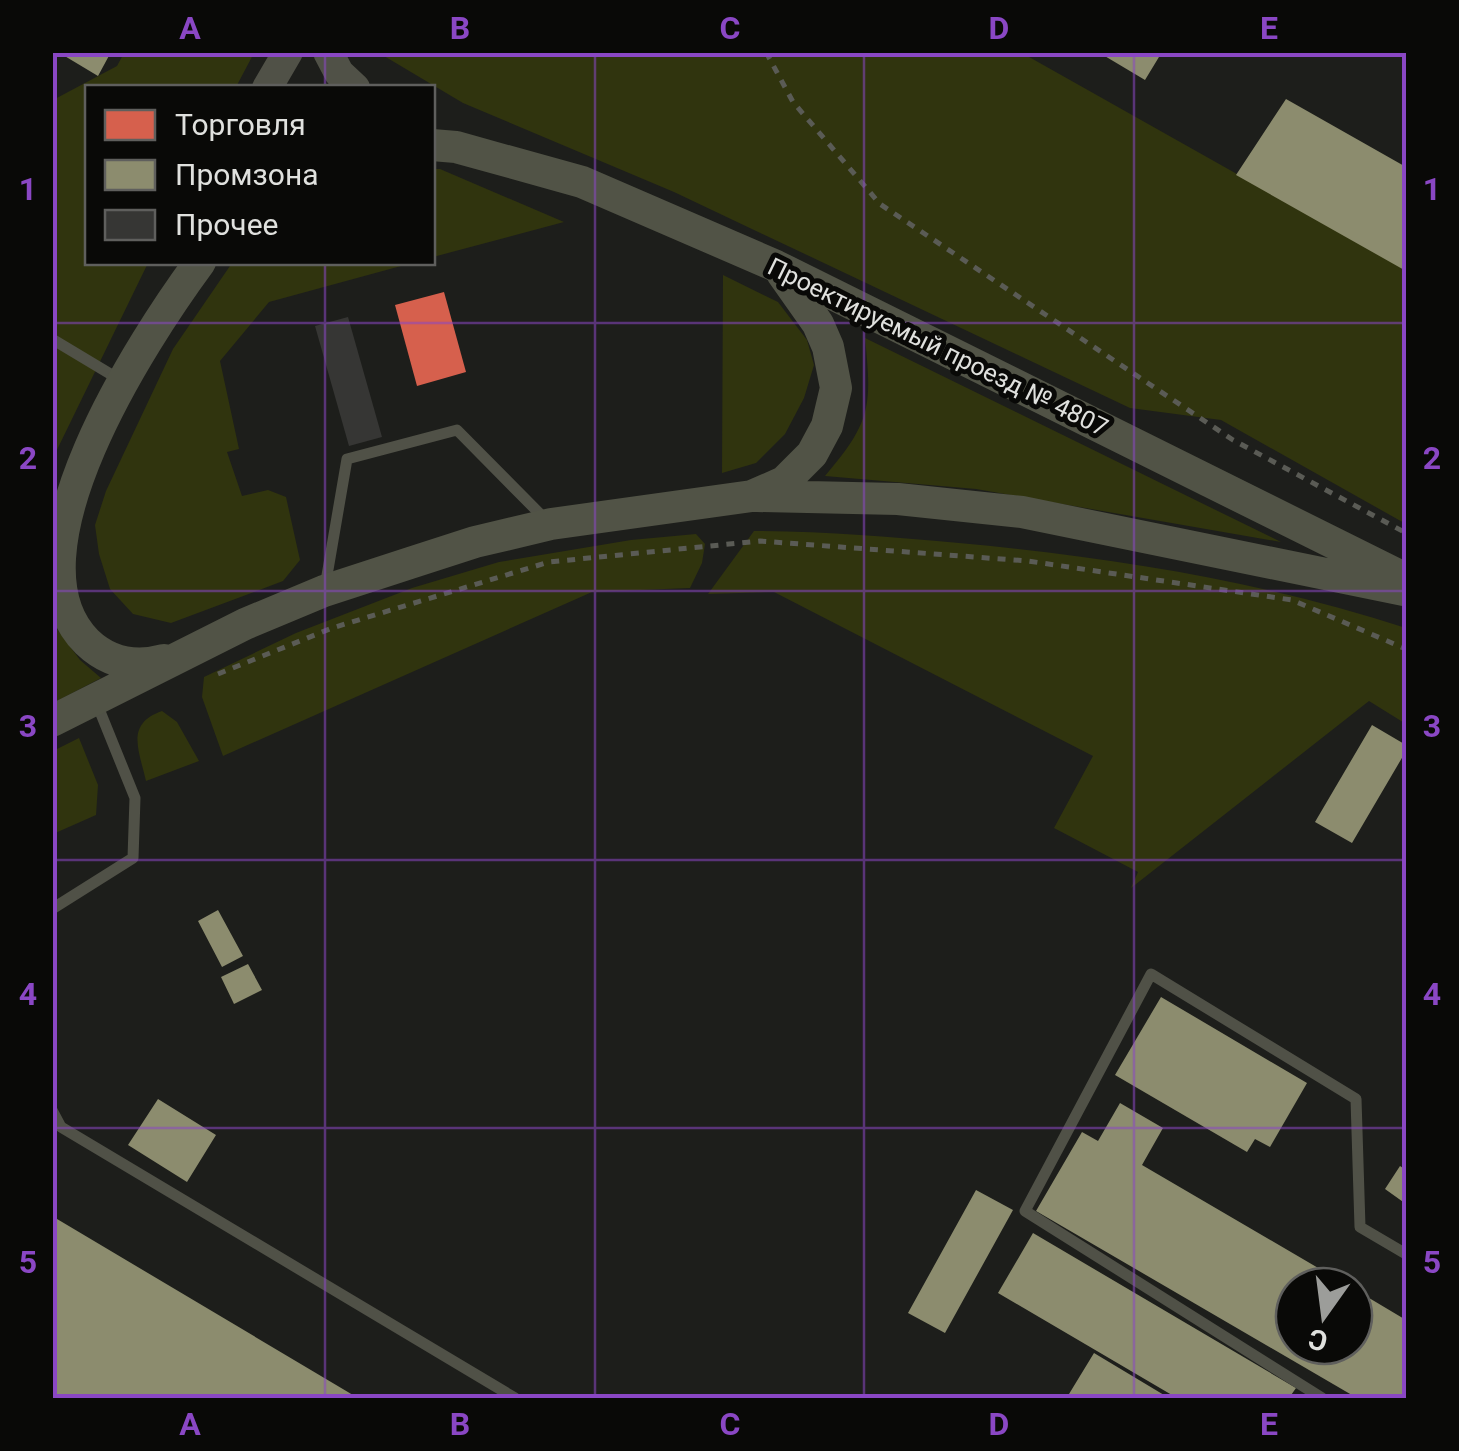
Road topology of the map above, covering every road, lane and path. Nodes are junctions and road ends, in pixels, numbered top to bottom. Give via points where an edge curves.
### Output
1 (288, 52) edge
2 (328, 52) edge
3 (766, 52) edge
4 (269, 85) edge
5 (351, 85) edge
6 (440, 142) edge
7 (776, 266) junction
8 (185, 276) edge
9 (52, 339) edge
10 (122, 382) junction
11 (752, 496) junction
12 (62, 502) edge
13 (550, 524) junction
14 (1406, 533) edge
15 (1406, 578) edge
16 (1406, 591) edge
17 (324, 592) junction
18 (1406, 649) edge
19 (183, 655) junction
20 (209, 678) dead end
21 (95, 700) junction
22 (52, 721) edge
23 (52, 908) edge
24 (52, 1110) edge
25 (1406, 1254) edge
26 (515, 1398) edge
27 (1322, 1398) edge

1 - 4 street
2 - 5 street
3 - 14 path via 793,102 880,204 1233,440
6 - 7 main road, Проектируемый проезд № 4807 via 582,182
7 - 11 main road via 818,324 836,388 812,454 784,482
7 - 15 main road, Проектируемый проезд № 4807
8 - 10 main road
9 - 10 lane
10 - 12 main road
11 - 13 main road
11 - 16 main road via 898,499 1022,512
12 - 19 main road via 66,616 86,641 115,660 147,665
13 - 17 main road
13 - 17 lane via 457,430 347,459
17 - 19 main road
18 - 20 path via 1292,600 1028,560 760,541 549,562 332,628
19 - 21 main road
21 - 22 main road
21 - 23 lane via 135,798 132,858
24 - 26 lane via 61,1127
25 - 27 lane via 1360,1227 1356,1098 1150,974 1025,1211

